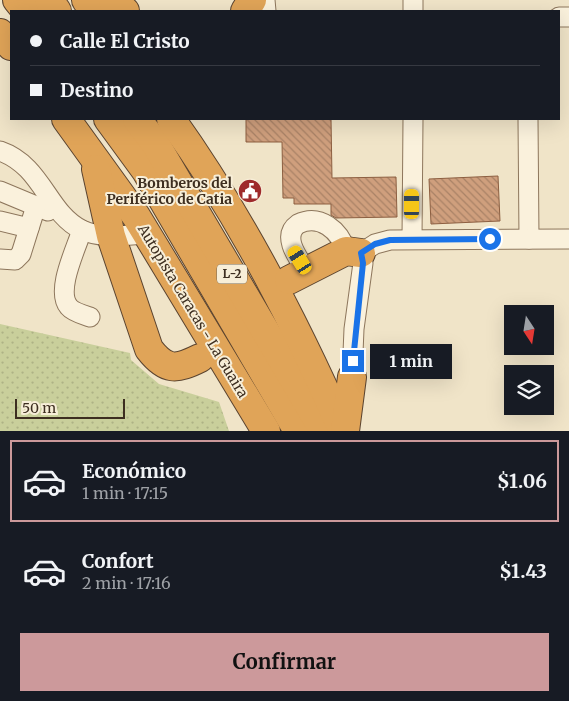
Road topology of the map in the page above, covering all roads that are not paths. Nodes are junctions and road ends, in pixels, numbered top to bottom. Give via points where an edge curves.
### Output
1 (17, 0) edge
2 (113, 0) edge
3 (25, 10) edge
4 (124, 10) edge
5 (0, 33) edge
6 (10, 45) edge
7 (67, 120) edge
8 (109, 120) edge
9 (138, 120) edge
10 (172, 120) edge
11 (413, 120) edge
12 (528, 120) edge
13 (0, 151) edge
14 (94, 158) junction
15 (0, 191) edge
16 (36, 206) junction
17 (0, 221) edge
18 (75, 225) junction
19 (29, 228) junction
20 (146, 234) junction
21 (110, 236) junction
22 (412, 239) junction
23 (529, 239) junction
24 (569, 239) edge
25 (353, 252) junction
26 (0, 259) edge
27 (298, 275) joint
28 (90, 317) dead end
29 (200, 358) dead end
30 (233, 375) junction
31 (352, 377) junction
32 (322, 382) junction
33 (297, 429) edge
34 (244, 431) edge
35 (266, 431) edge
36 (324, 431) edge
37 (344, 431) edge

1 - 3 highway
2 - 4 highway
5 - 6 highway
7 - 14 highway, Autopista Caracas - La Guaira / L-2
8 - 33 highway, Autopista Caracas - La Guaira / L-2 via 146,171
9 - 36 highway, L-2 via 155,143
10 - 32 highway, L-2 via 196,154 278,296
11 - 22 street
12 - 23 street
13 - 18 street via 29,168
14 - 20 highway, Autopista Caracas - La Guaira / L-2
14 - 21 highway
15 - 16 street
16 - 18 street
16 - 19 street
17 - 19 street
18 - 21 street
18 - 28 street via 63,288 64,299 70,309
19 - 26 street via 21,254 14,260
20 - 21 street
20 - 30 highway, Autopista Caracas - La Guaira / L-2
21 - 29 highway via 149,349 160,362 170,367 185,366
22 - 23 street
22 - 25 street via 390,240
23 - 24 street
25 - 27 highway
25 - 27 street via 326,224 314,221 298,224 292,232 292,245
25 - 31 street via 363,263 354,329
30 - 33 highway, L-2
30 - 34 highway
30 - 35 highway, Autopista Caracas - La Guaira / L-2
31 - 32 highway via 333,385
31 - 37 highway
32 - 37 highway, L-2

